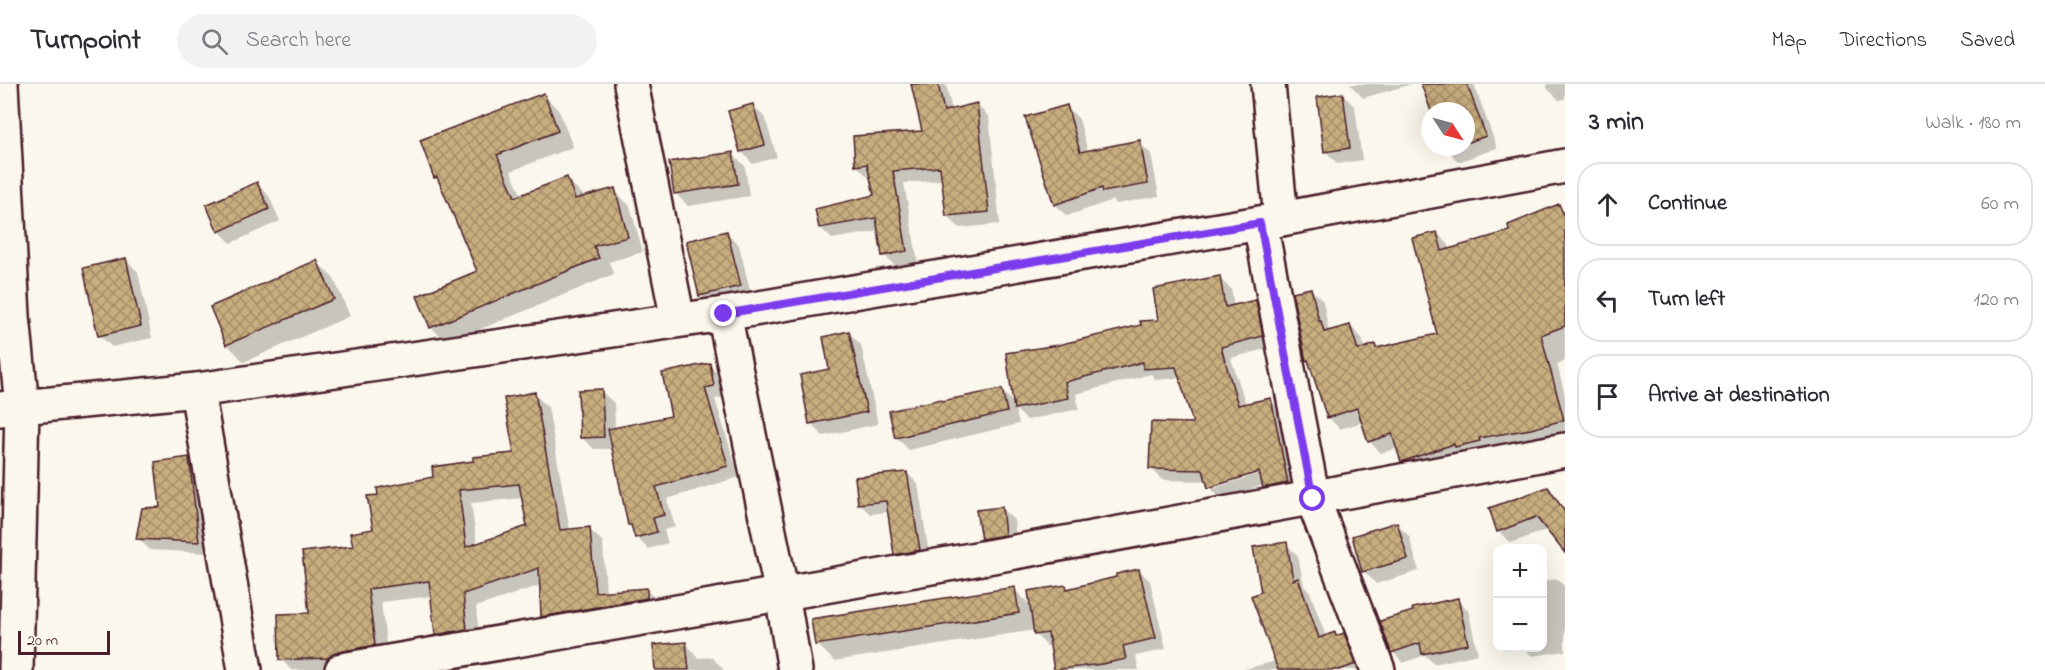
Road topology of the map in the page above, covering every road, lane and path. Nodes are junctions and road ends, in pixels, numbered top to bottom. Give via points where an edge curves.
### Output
1 (1, 84) edge
2 (631, 84) edge
3 (1268, 84) edge
4 (1565, 166) edge
5 (1271, 221) junction
6 (724, 314) junction
7 (678, 320) junction
8 (197, 390) junction
9 (11, 408) edge
10 (1565, 450) edge
11 (1313, 499) junction
12 (782, 594) junction
13 (16, 670) edge
14 (245, 670) edge
15 (342, 670) edge
16 (795, 670) edge
17 (1378, 670) edge

1 - 9 street via 13,316
2 - 7 street
3 - 5 street
4 - 5 street
5 - 6 street
5 - 11 street
6 - 7 street
6 - 12 street
7 - 8 street
8 - 9 street
8 - 14 street
9 - 13 street
10 - 11 street
11 - 12 street
11 - 17 street
12 - 15 street
12 - 16 street

